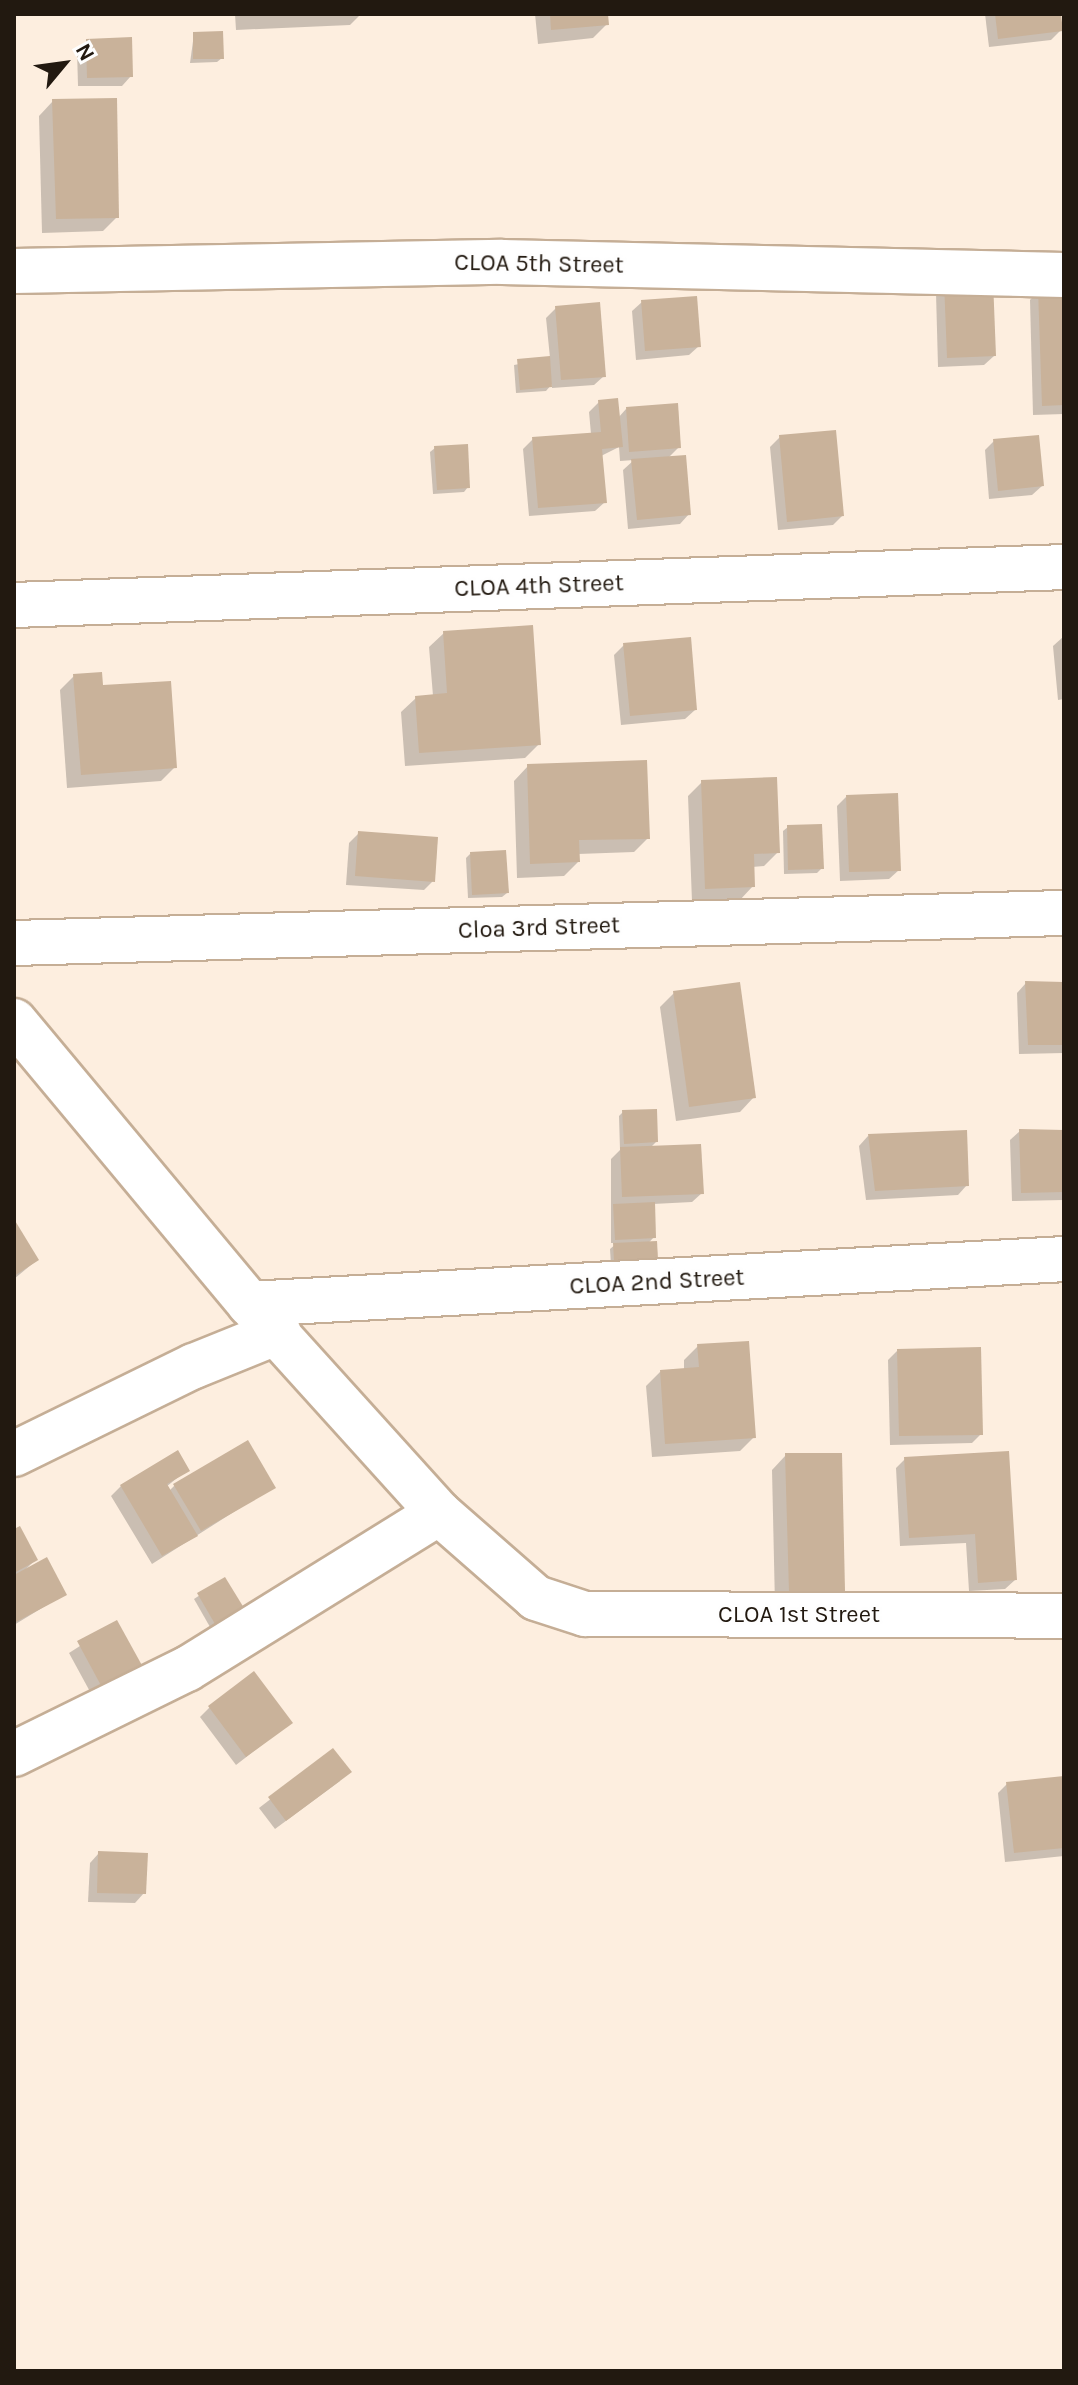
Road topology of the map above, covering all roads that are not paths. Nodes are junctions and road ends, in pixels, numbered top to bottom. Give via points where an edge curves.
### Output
1 (14, 271) edge
2 (1064, 275) edge
3 (1064, 567) edge
4 (14, 605) edge
5 (1064, 913) edge
6 (14, 943) edge
7 (14, 1021) edge
8 (1064, 1259) edge
9 (264, 1318) junction
10 (14, 1454) edge
11 (439, 1513) junction
12 (1064, 1616) edge
13 (14, 1754) edge

1 - 2 street, CLOA 5th Street via 502,262
3 - 4 street, CLOA 4th Street
5 - 6 street, Cloa 3rd Street
7 - 9 street
8 - 9 street, CLOA 2nd Street
9 - 10 street, CLOA 2nd Street via 194,1366
9 - 11 street
11 - 12 street, CLOA 1st Street via 536,1598 585,1614
11 - 13 street via 187,1669

